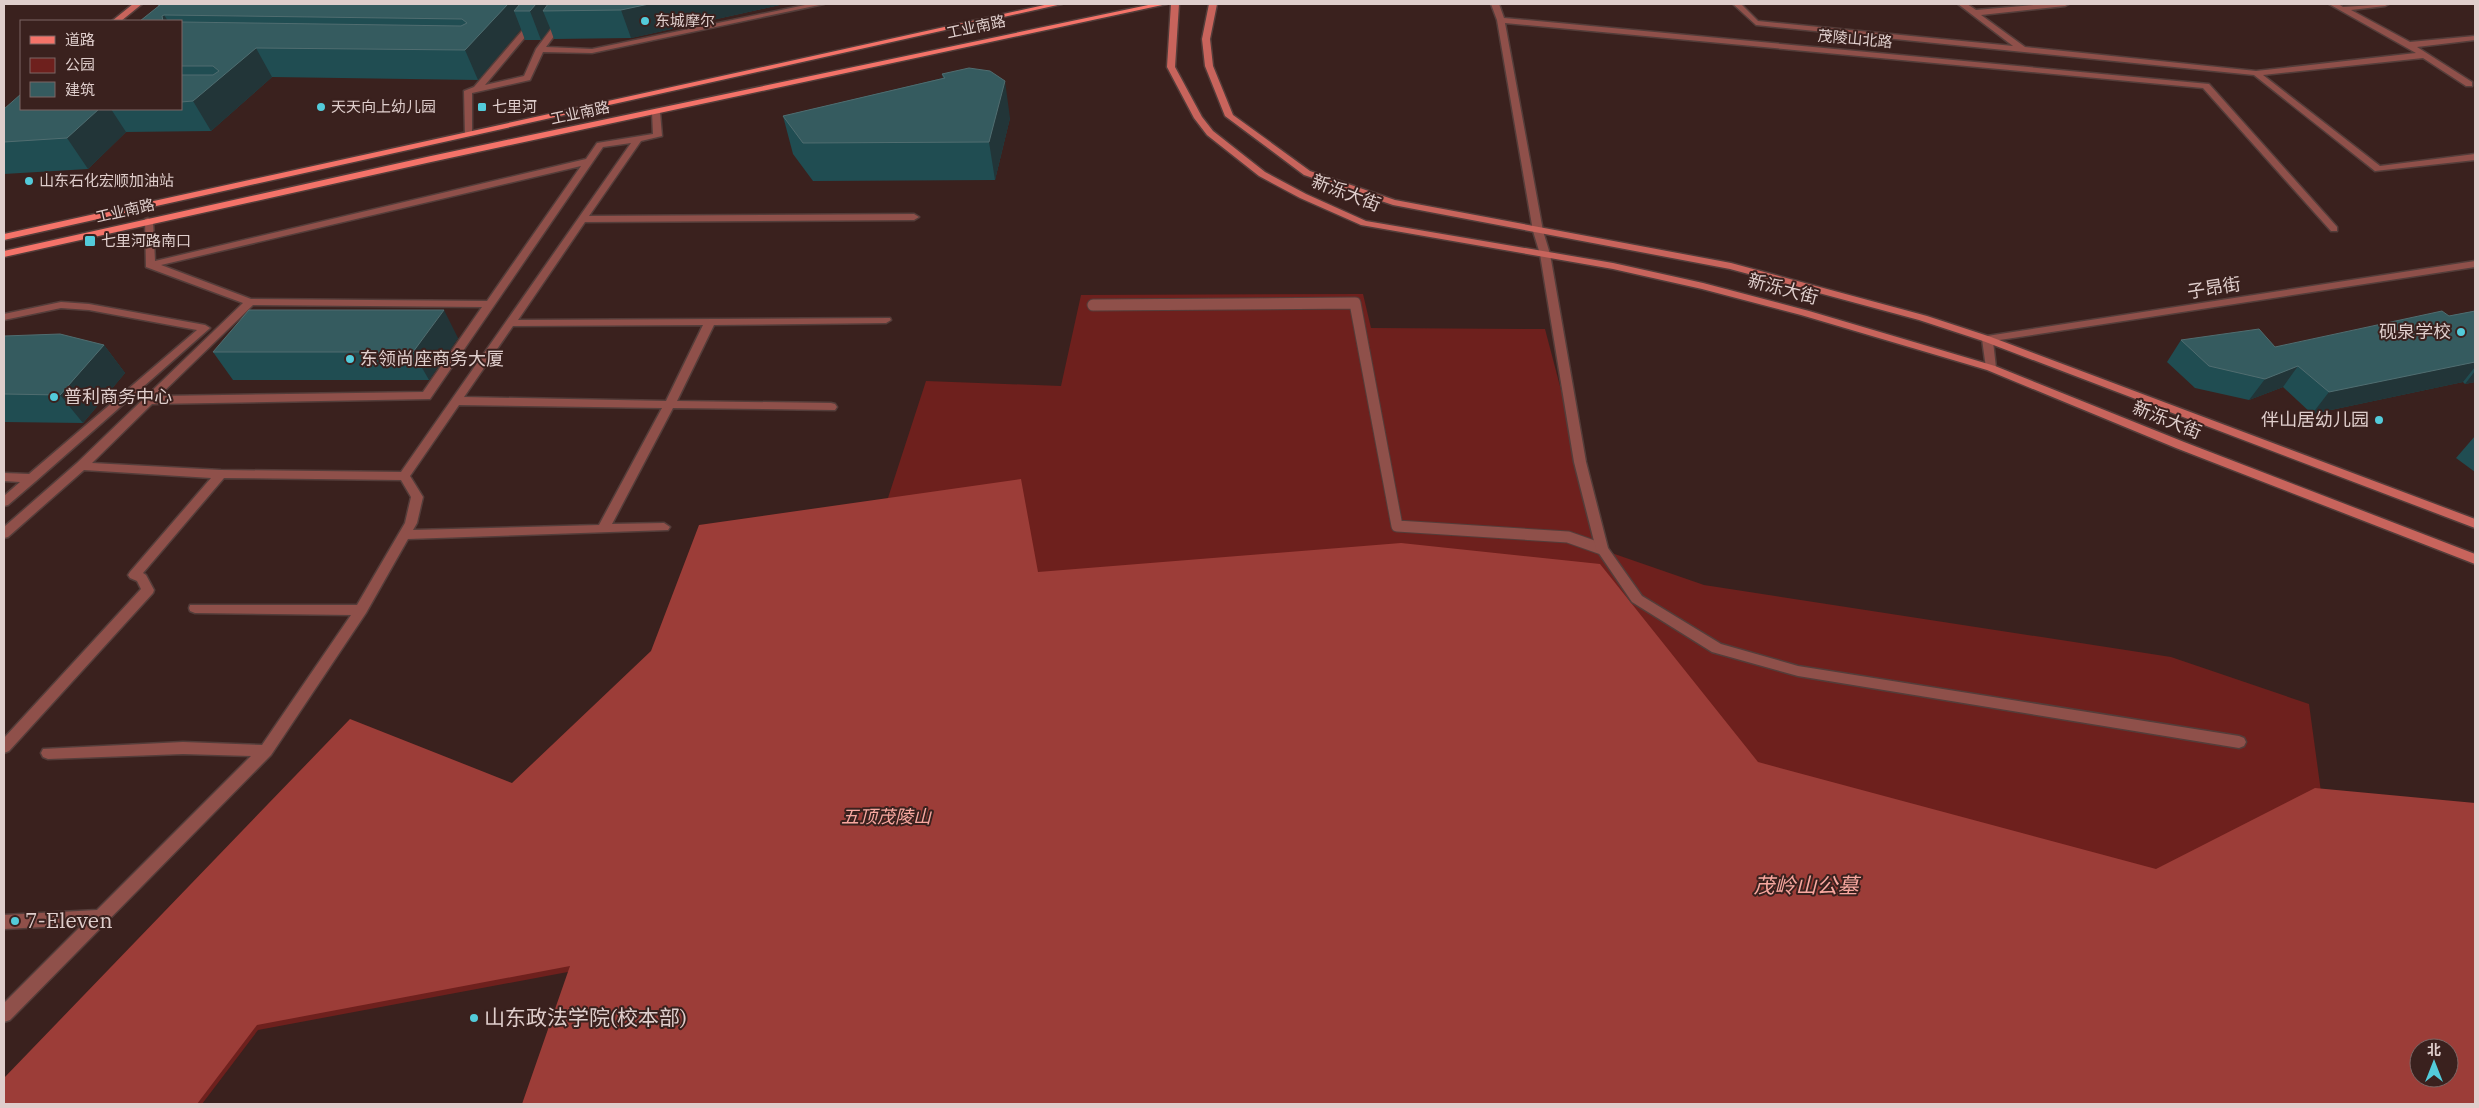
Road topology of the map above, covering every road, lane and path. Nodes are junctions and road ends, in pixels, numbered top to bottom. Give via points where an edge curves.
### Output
1 (138, 4) edge
2 (550, 4) edge
3 (574, 4) edge
4 (820, 4) edge
5 (1058, 4) edge
6 (1163, 4) edge
7 (1175, 4) edge
8 (1213, 4) edge
9 (1495, 4) edge
10 (1737, 4) edge
11 (1962, 4) edge
12 (2065, 4) edge
13 (2333, 4) edge
14 (2385, 4) edge
15 (2342, 9) junction
16 (1974, 13) junction
17 (117, 20) edge
18 (1501, 20) junction
19 (2475, 38) edge
20 (2410, 45) junction
21 (540, 49) junction
22 (2022, 50) junction
23 (2424, 55) junction
24 (2256, 73) junction
25 (2473, 85) edge
26 (478, 88) junction
27 (656, 112) junction
28 (468, 133) junction
29 (638, 139) junction
30 (2475, 157) edge
31 (589, 162) junction
32 (914, 217) dead end
33 (583, 219) junction
34 (148, 221) junction
35 (2334, 228) dead end
36 (1538, 231) junction
37 (4, 237) edge
38 (4, 254) edge
39 (1545, 254) junction
40 (2475, 264) edge
41 (150, 265) junction
42 (250, 302) junction
43 (490, 304) junction
44 (1093, 305) dead end
45 (4, 317) edge
46 (886, 320) dead end
47 (710, 321) junction
48 (511, 323) junction
49 (1987, 339) junction
50 (1991, 368) junction
51 (149, 400) junction
52 (456, 402) junction
53 (669, 405) junction
54 (831, 407) dead end
55 (81, 466) junction
56 (221, 474) junction
57 (404, 476) junction
58 (4, 477) edge
59 (32, 478) junction
60 (4, 502) edge
61 (2475, 524) edge
62 (664, 527) dead end
63 (603, 529) junction
64 (4, 534) edge
65 (404, 535) junction
66 (1602, 550) junction
67 (2475, 559) edge
68 (195, 608) dead end
69 (361, 610) junction
70 (2239, 742) dead end
71 (4, 747) edge
72 (266, 751) junction
73 (48, 753) dead end
74 (100, 917) junction
75 (4, 922) edge
76 (4, 1014) edge

1 - 17 main road
2 - 26 street
3 - 21 street
4 - 21 street via 592,51
5 - 28 main road, 工业南路
6 - 27 main road, 工业南路
7 - 39 main road, 新泺大街 via 1171,67 1198,118 1210,133 1262,174 1364,222
8 - 36 main road, 新泺大街 via 1206,39 1209,66 1230,116 1307,173 1393,202
9 - 18 street
10 - 22 street via 1756,23
11 - 16 street
12 - 16 street
13 - 15 street
14 - 15 street
15 - 20 street
16 - 22 street
18 - 35 street, 茂陵山北路 via 2206,86
18 - 36 street
19 - 20 street
20 - 23 street
21 - 26 street via 527,78
22 - 24 street
23 - 24 street
23 - 25 street
24 - 30 street via 2378,169
26 - 28 street via 468,90
27 - 29 street via 658,136
27 - 34 main road, 工业南路
28 - 37 main road, 工业南路
29 - 31 street via 600,145
29 - 33 street
31 - 41 street
31 - 43 street
32 - 33 street
33 - 48 street
34 - 38 main road, 工业南路
34 - 41 street
36 - 39 street
36 - 49 main road, 新泺大街 via 1731,266 1923,318
39 - 50 main road, 新泺大街 via 1703,286 1805,312
39 - 66 street via 1580,462
40 - 49 street, 子昂街
41 - 42 street
42 - 43 street
42 - 51 street
43 - 51 street via 426,396
44 - 66 lane via 1355,303 1397,526 1568,536
45 - 59 street via 61,305 205,328
46 - 47 street
47 - 48 street
47 - 53 street
48 - 52 street
49 - 50 street
49 - 61 main road, 新泺大街
50 - 67 main road, 新泺大街
51 - 55 street
52 - 53 street
52 - 57 street
53 - 54 street
53 - 63 street
55 - 56 street
55 - 64 street
56 - 57 street
56 - 71 street via 134,575 142,578 148,590
57 - 65 street via 417,497 411,523
58 - 59 street
59 - 60 street
62 - 63 street
63 - 65 street
65 - 69 street
66 - 70 street via 1637,599 1717,648 1798,671
68 - 69 street
69 - 72 street
72 - 73 street via 183,748
72 - 74 street
74 - 75 street
74 - 76 street

